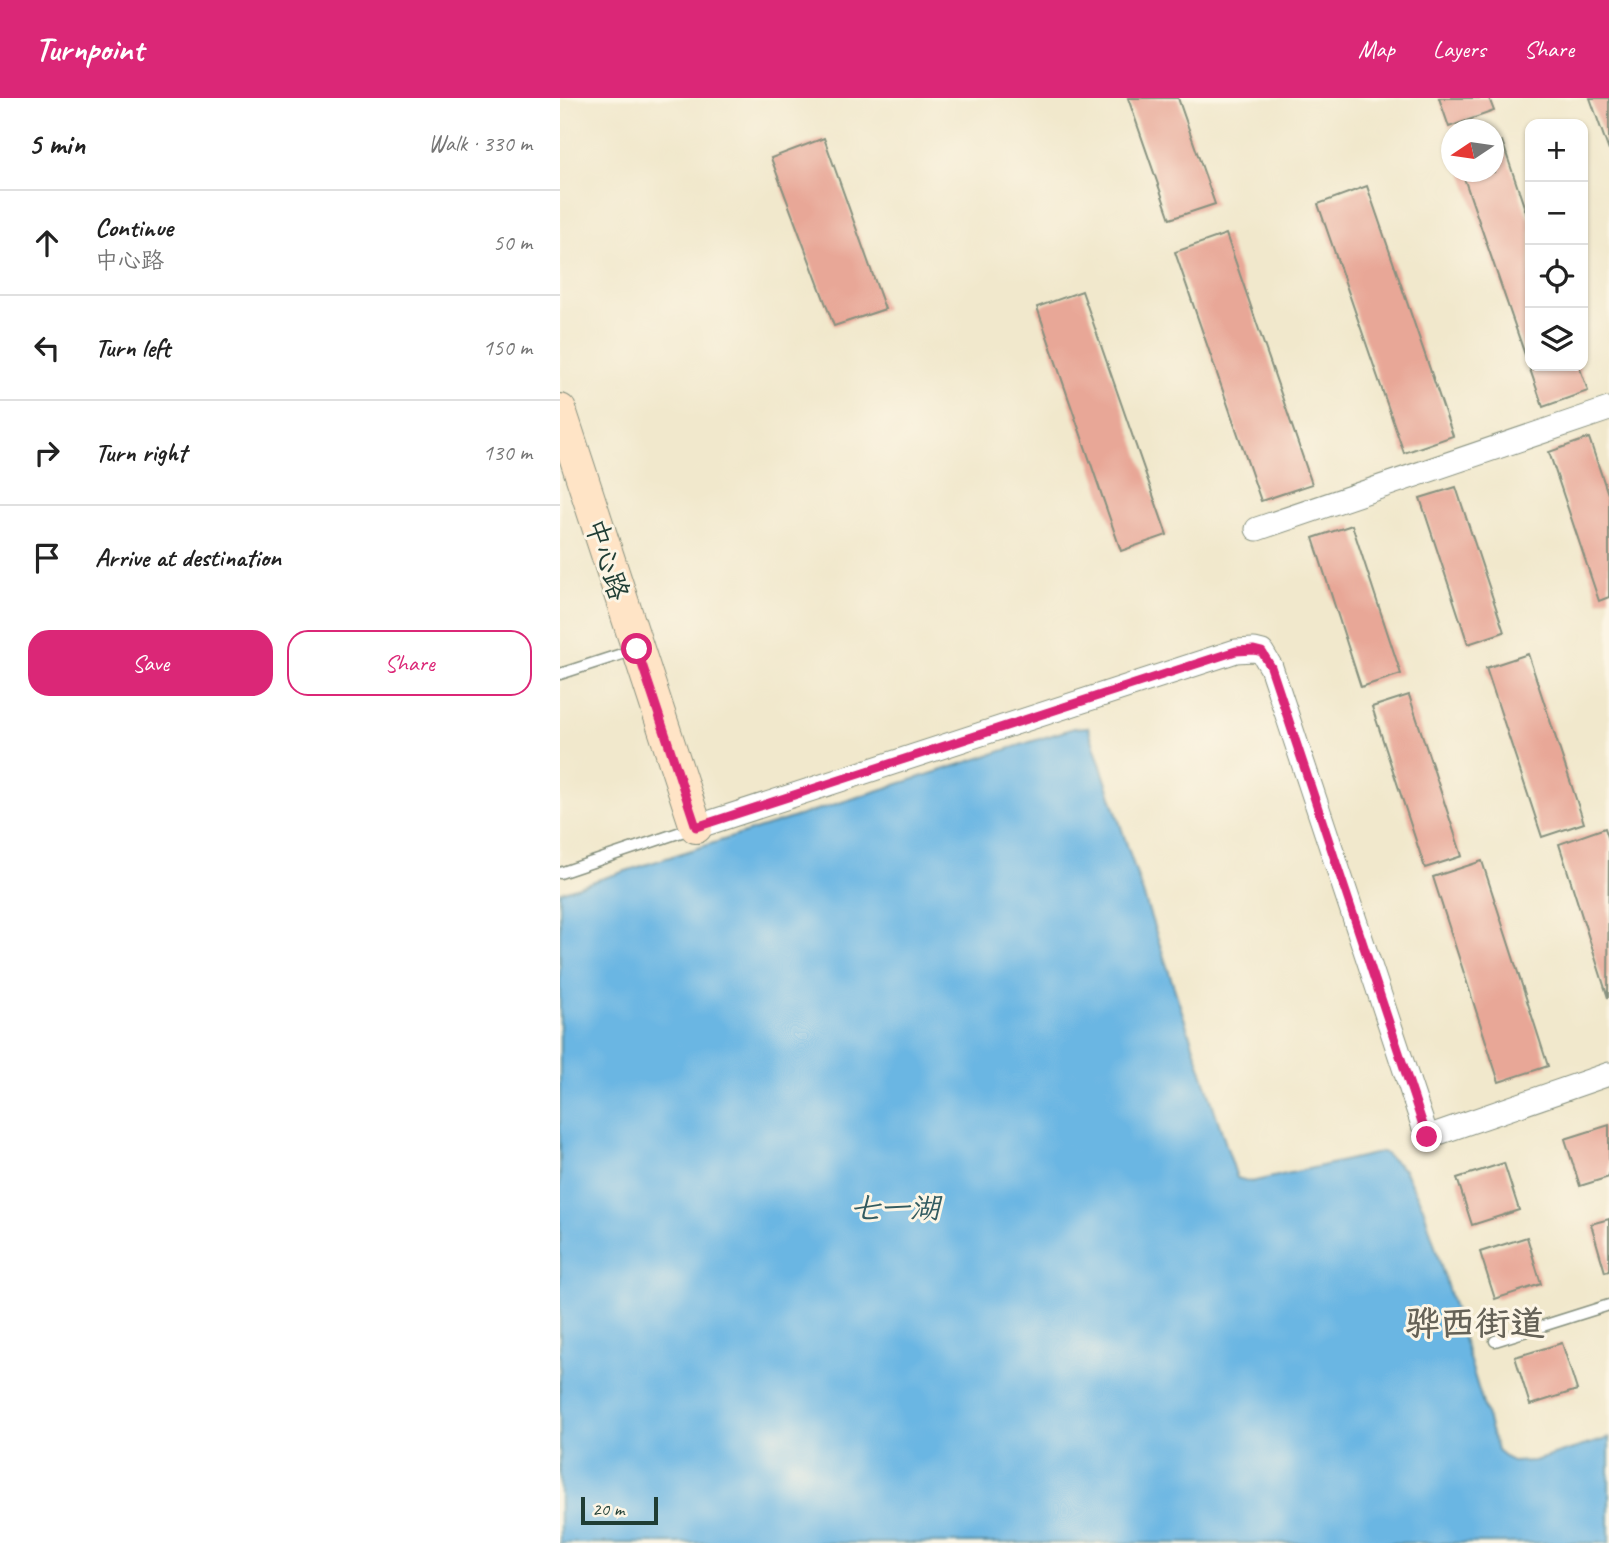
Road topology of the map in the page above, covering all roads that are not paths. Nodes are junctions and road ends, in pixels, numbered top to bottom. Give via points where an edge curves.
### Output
1 (1609, 409) edge
2 (560, 410) edge
3 (1257, 529) dead end
4 (637, 649) junction
5 (560, 674) edge
6 (696, 827) junction
7 (560, 873) edge
8 (1609, 1074) edge
9 (1609, 1305) edge
10 (1494, 1341) dead end

1 - 3 street
2 - 4 street, 中心路
4 - 5 lane
4 - 6 street, 中心路
6 - 7 lane
6 - 8 street via 1236,651 1262,652 1271,667 1427,1137
9 - 10 lane

